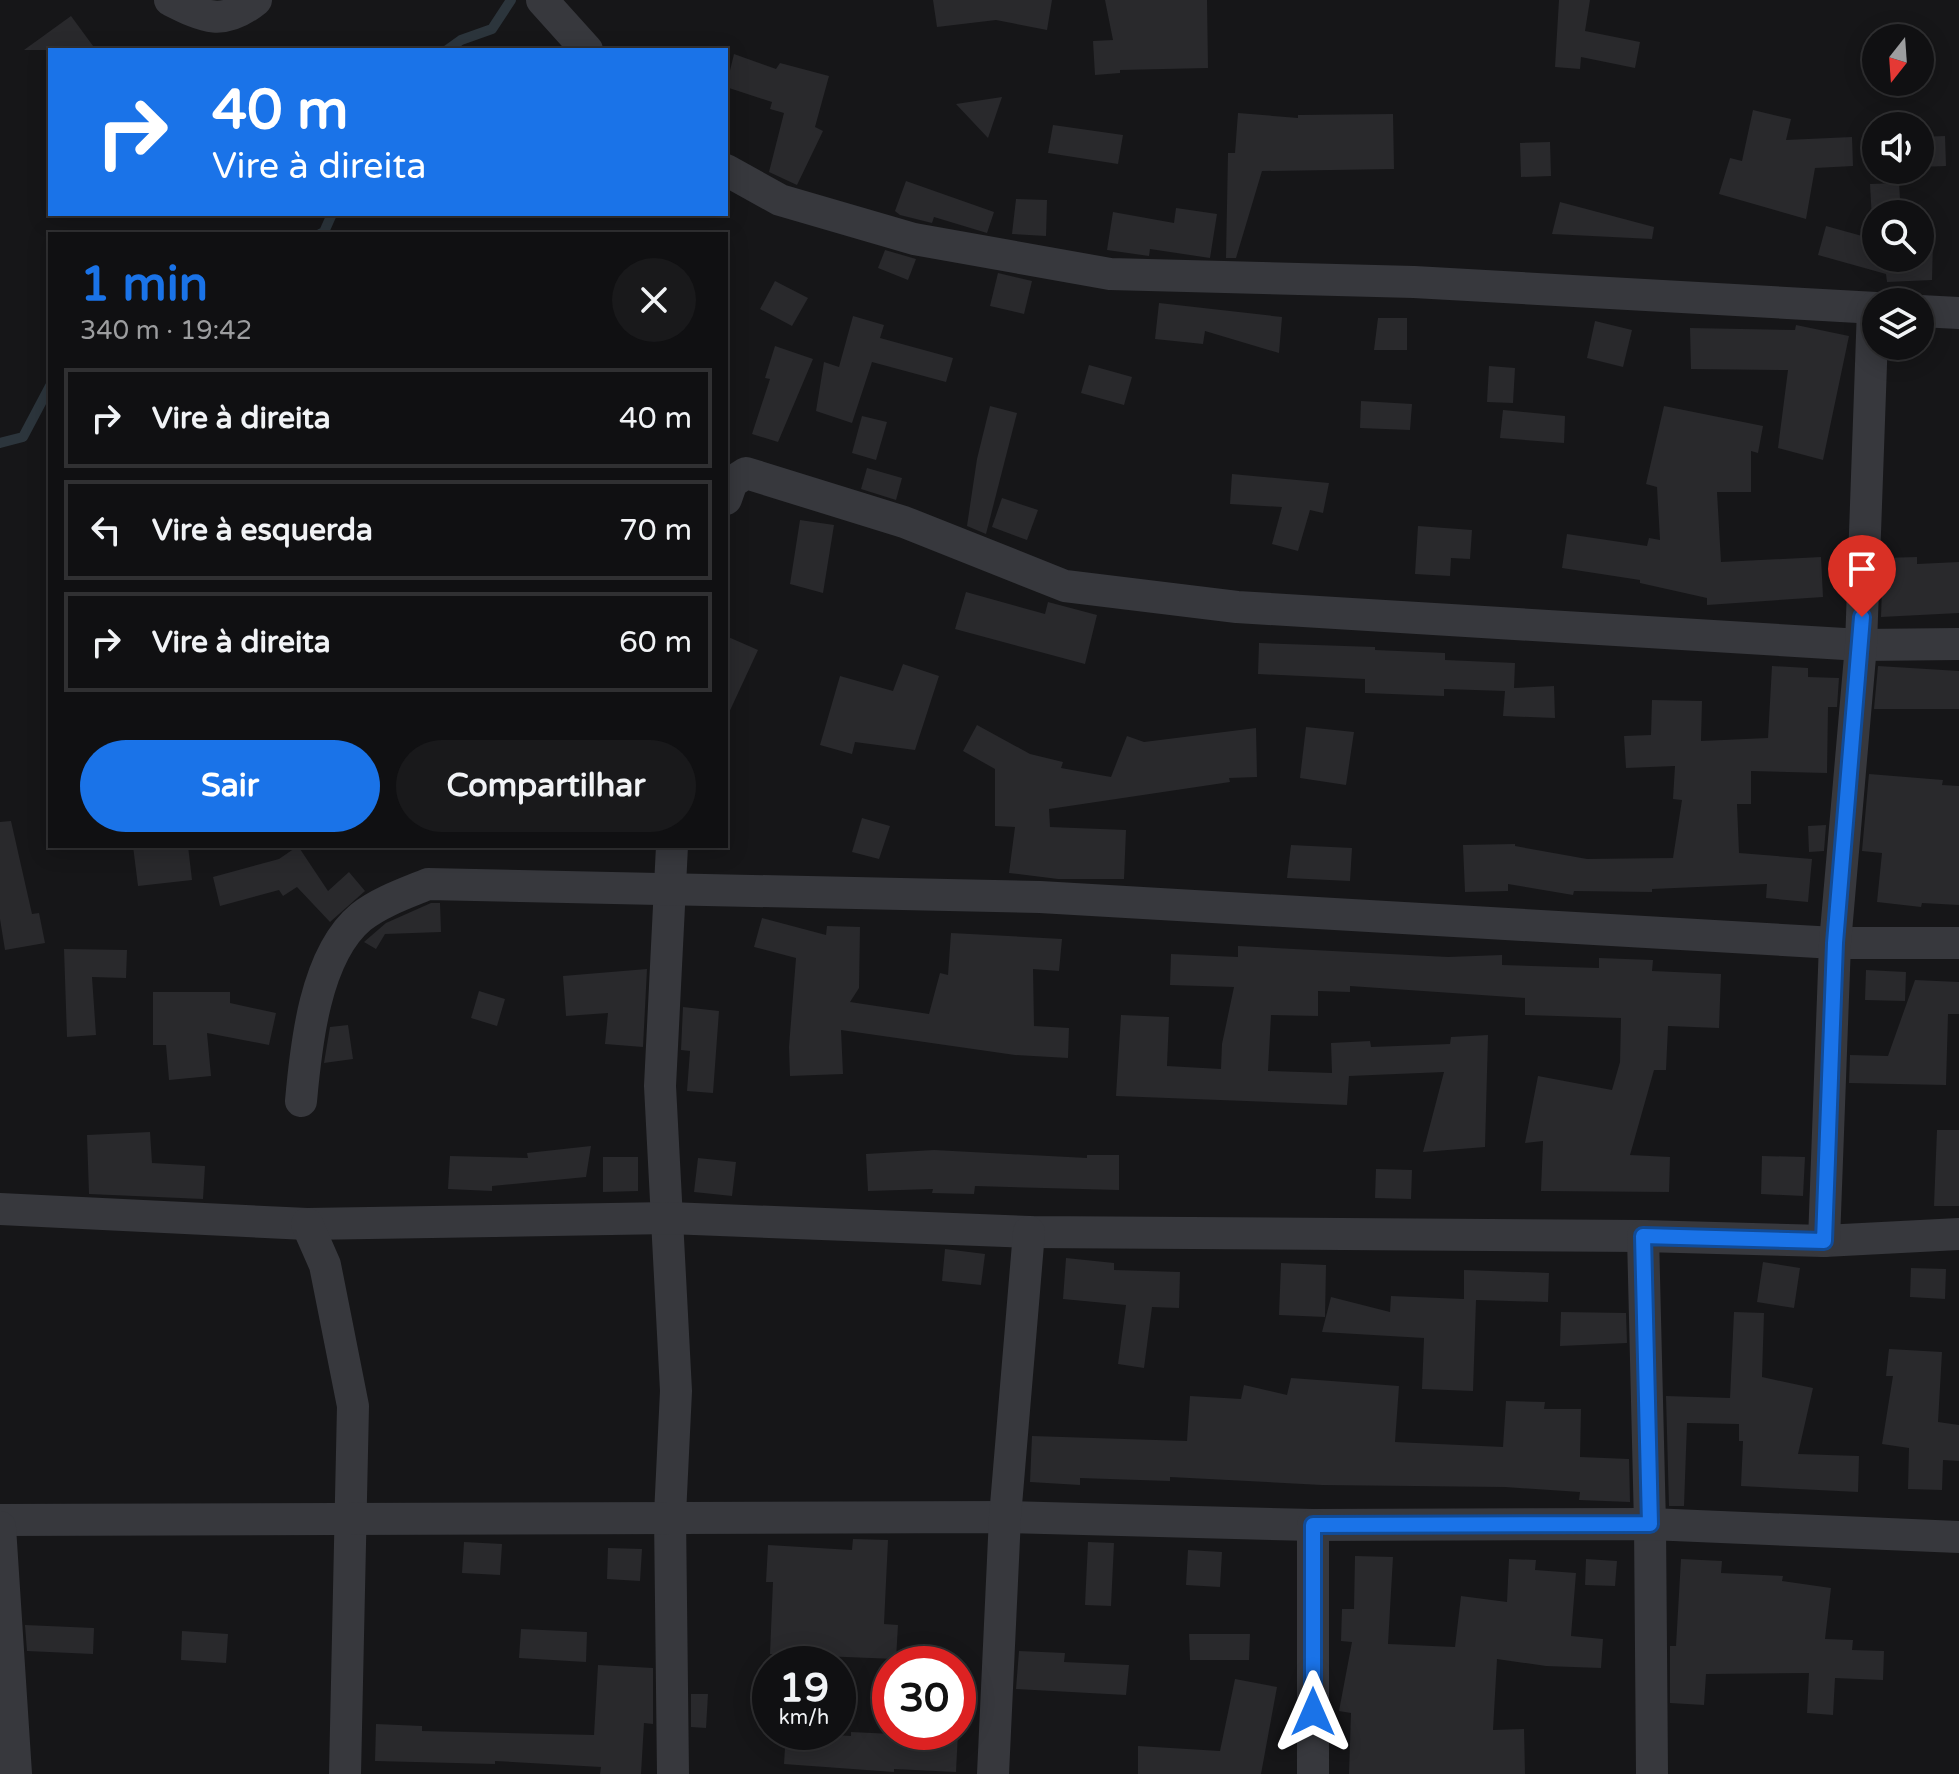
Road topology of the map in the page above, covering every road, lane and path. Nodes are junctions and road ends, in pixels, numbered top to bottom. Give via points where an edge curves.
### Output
1 (170, 0) edge
2 (256, 0) edge
3 (542, 0) edge
4 (585, 48) edge
5 (728, 171) edge
6 (1862, 307) edge
7 (1934, 312) edge
8 (1959, 313) edge
9 (1872, 360) edge
10 (728, 493) edge
11 (1959, 644) edge
12 (1861, 645) junction
13 (672, 848) edge
14 (671, 891) junction
15 (1835, 943) junction
16 (1959, 943) edge
17 (301, 1101) dead end
18 (0, 1209) edge
19 (669, 1218) junction
20 (307, 1224) junction
21 (1029, 1232) junction
22 (1959, 1234) edge
23 (1643, 1236) junction
24 (1824, 1241) junction
25 (670, 1515) junction
26 (1005, 1517) junction
27 (349, 1519) junction
28 (0, 1520) edge
29 (1650, 1524) junction
30 (1313, 1525) junction
31 (0, 1527) edge
32 (1959, 1537) edge
33 (16, 1774) edge
34 (345, 1774) edge
35 (673, 1774) edge
36 (993, 1774) edge
37 (1313, 1774) edge
38 (1652, 1774) edge

1 - 2 street via 206,18 239,14
3 - 4 street
5 - 6 street via 780,200 914,239 1110,274 1414,282
7 - 8 street
9 - 12 street
10 - 12 street via 732,482 746,473 770,478 904,522 1065,586 1237,607
11 - 12 street
12 - 15 street
13 - 14 street
14 - 15 street via 1040,897
14 - 17 street via 428,884 394,898 360,918 328,960 306,1049
14 - 19 street via 660,1086
15 - 16 street
15 - 24 street
18 - 20 street
19 - 20 street
19 - 21 street
19 - 25 street via 676,1391
20 - 27 street via 325,1265 353,1406
21 - 23 street
21 - 26 street
22 - 24 street
23 - 24 street
23 - 29 street
25 - 26 street
25 - 27 street
25 - 35 street
26 - 30 street
26 - 36 street
27 - 28 street
27 - 34 street
29 - 30 street
29 - 32 street
29 - 38 street
30 - 37 street
31 - 33 street

